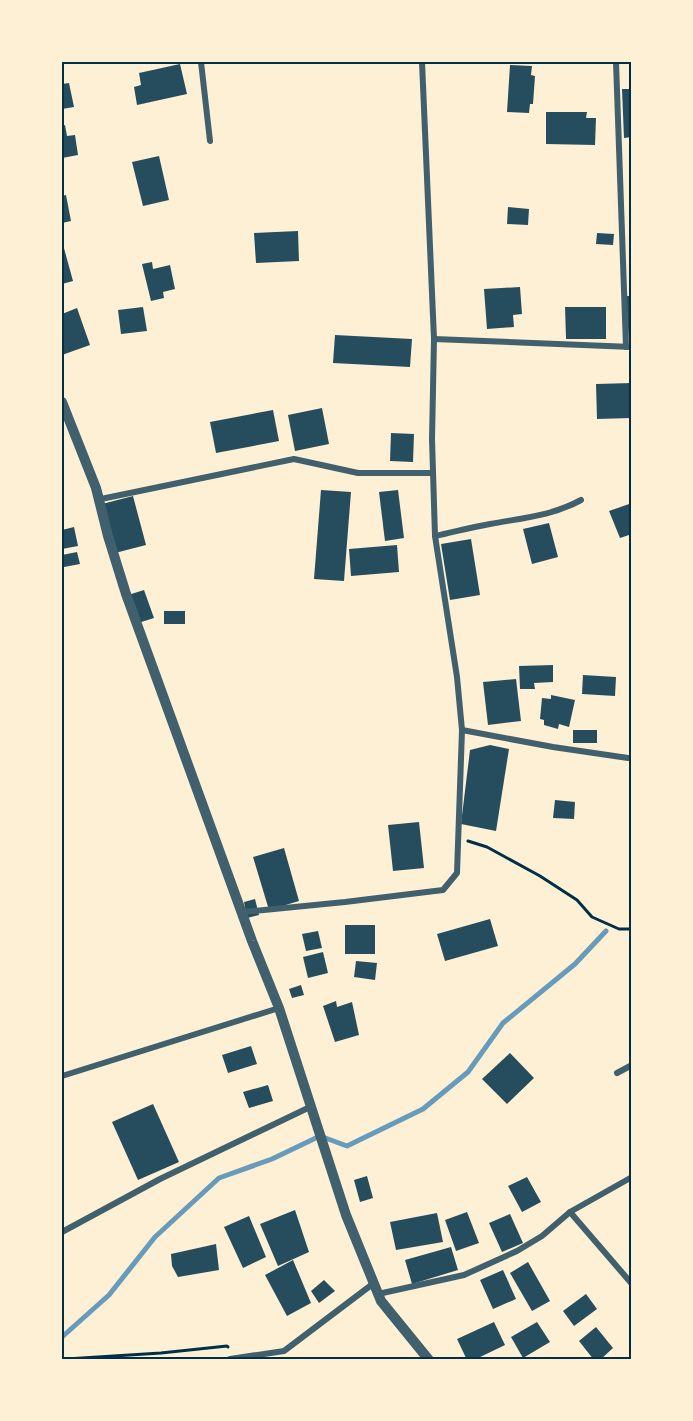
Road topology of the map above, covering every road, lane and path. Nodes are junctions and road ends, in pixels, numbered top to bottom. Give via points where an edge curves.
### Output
1 (201, 62) edge
2 (422, 62) edge
3 (616, 62) edge
4 (210, 141) dead end
5 (434, 339) junction
6 (629, 347) edge
7 (62, 402) edge
8 (433, 473) junction
9 (96, 488) junction
10 (580, 500) dead end
11 (435, 536) junction
12 (462, 730) junction
13 (628, 758) dead end
14 (458, 837) junction
15 (243, 912) junction
16 (632, 929) edge
17 (279, 1008) junction
18 (632, 1065) edge
19 (617, 1073) dead end
20 (62, 1076) edge
21 (310, 1107) junction
22 (632, 1177) edge
23 (570, 1212) junction
24 (62, 1232) edge
25 (632, 1284) edge
26 (376, 1288) junction
27 (66, 1359) edge
28 (230, 1359) edge
29 (429, 1359) edge

1 - 4 street
2 - 5 street
3 - 6 street
5 - 6 street
5 - 8 street
7 - 9 street
8 - 9 street via 358,473 294,459 101,499
8 - 11 street
9 - 15 street via 126,594
10 - 11 street via 565,509 530,518
11 - 12 street
12 - 13 street
12 - 14 street
14 - 15 street via 457,873 443,890
14 - 16 path via 487,847 540,876 577,900 592,917 619,929
15 - 17 street
17 - 20 street
17 - 21 street
18 - 19 street
21 - 24 street via 160,1179
21 - 26 street via 346,1215
22 - 23 street
23 - 25 street
23 - 26 street via 517,1251 464,1275
26 - 28 street via 284,1351
26 - 29 street via 381,1301
27 - 28 path via 227,1346

